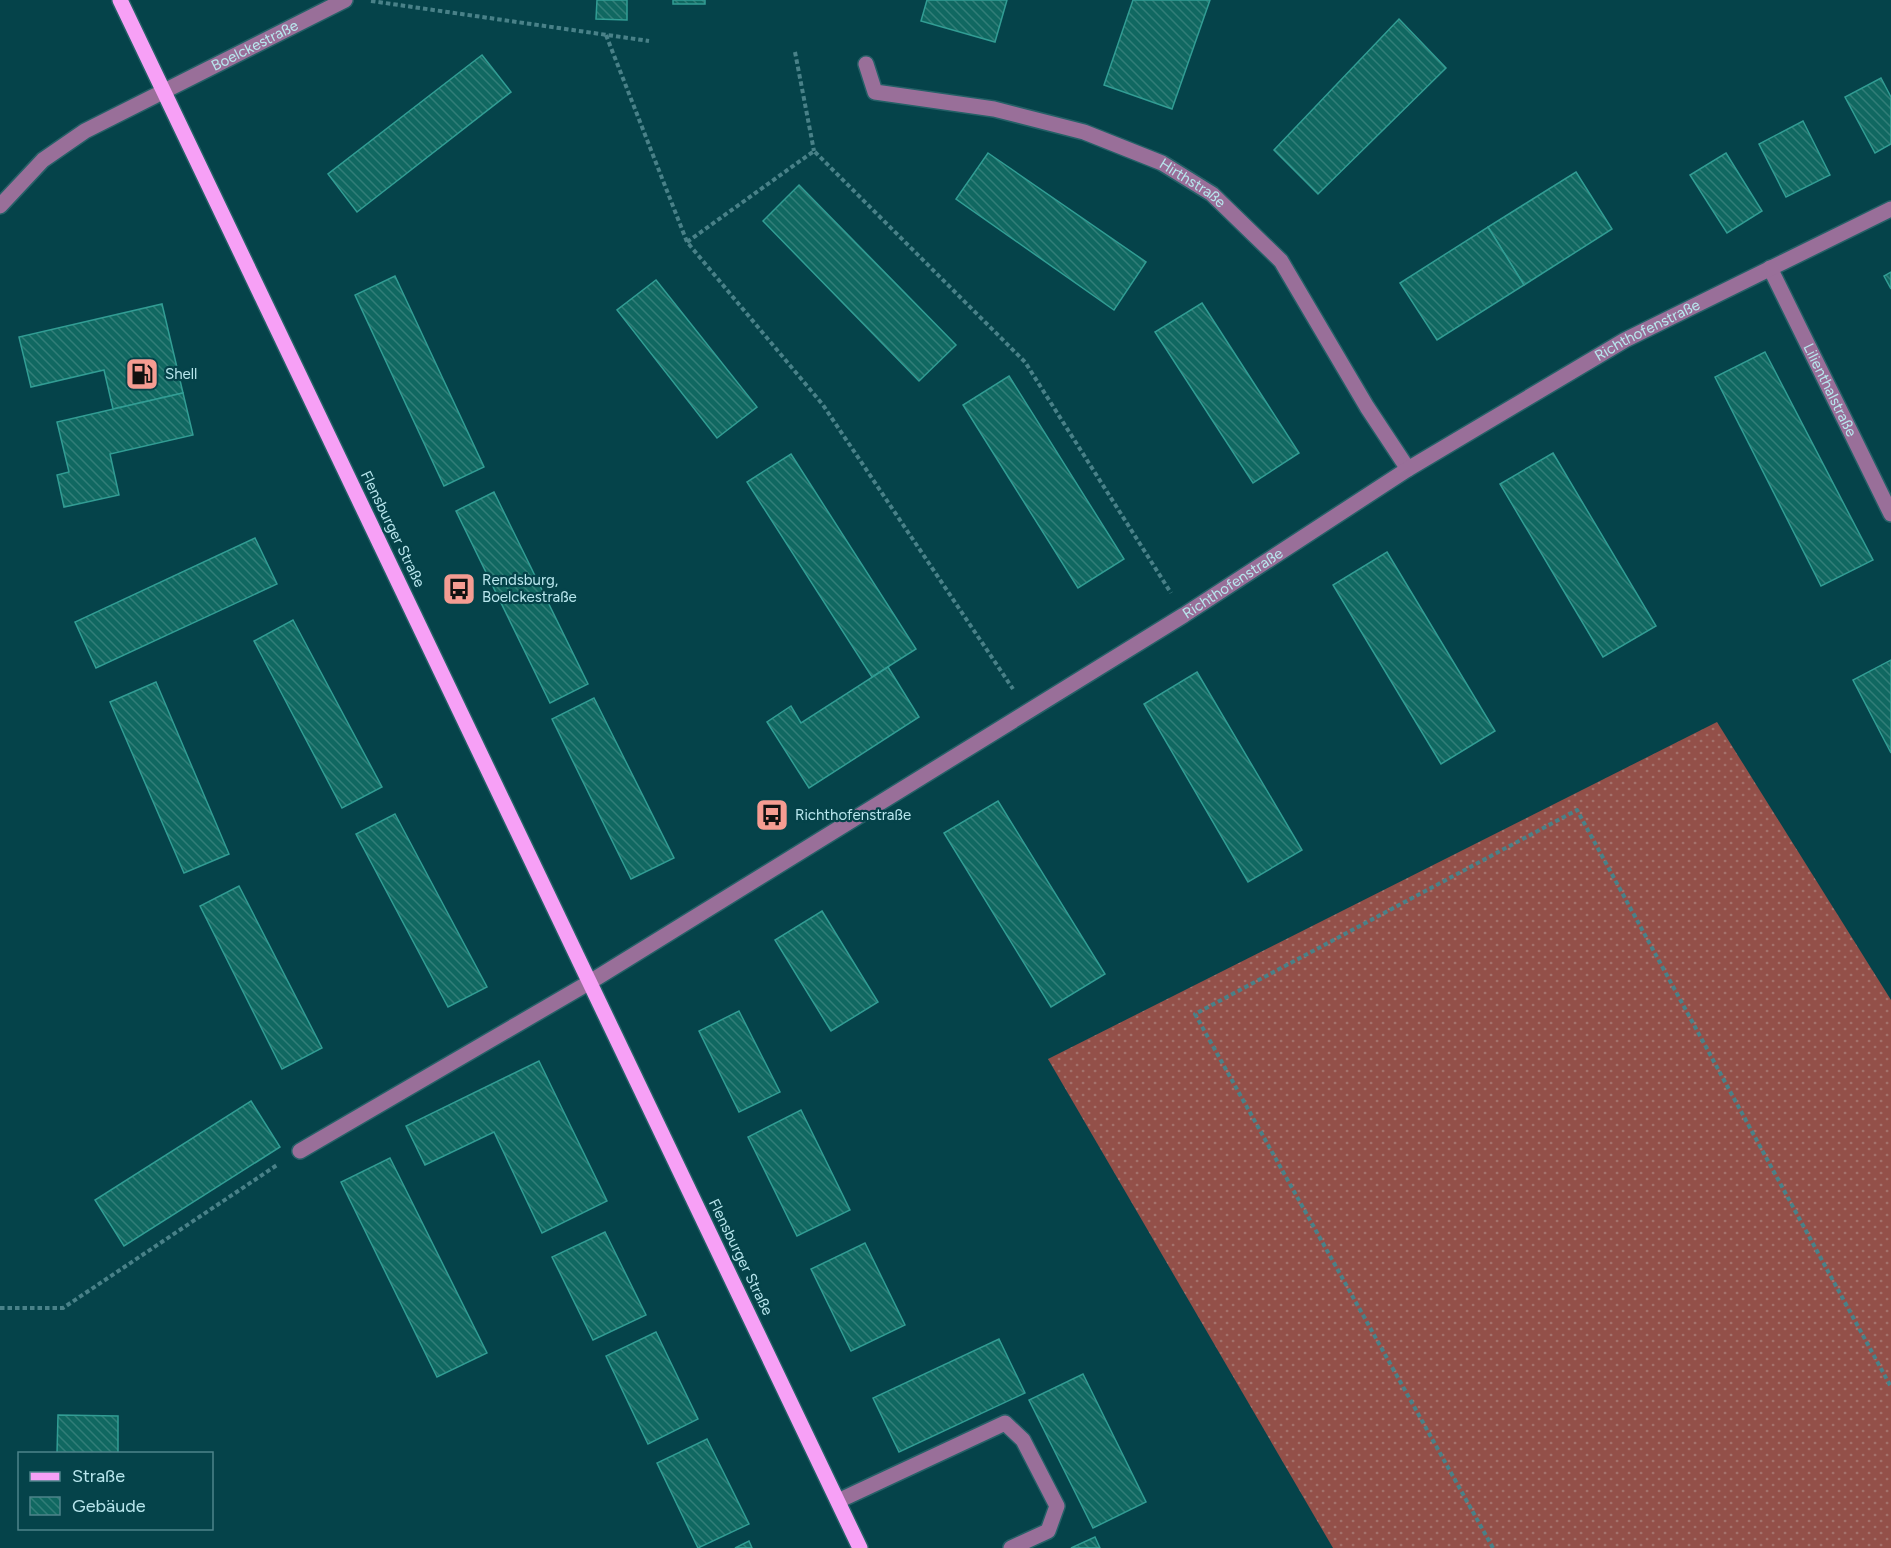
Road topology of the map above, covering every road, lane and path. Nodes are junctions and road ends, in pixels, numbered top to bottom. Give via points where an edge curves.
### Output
1 (120, 0) edge
2 (345, 0) edge
3 (367, 0) edge
4 (606, 35) junction
5 (649, 41) dead end
6 (795, 52) dead end
7 (866, 64) dead end
8 (164, 90) junction
9 (814, 151) junction
10 (0, 206) edge
11 (1891, 209) edge
12 (687, 242) junction
13 (1770, 268) junction
14 (1408, 469) junction
15 (1891, 514) edge
16 (1184, 615) junction
17 (1028, 711) junction
18 (590, 982) junction
19 (300, 1150) joint
20 (0, 1308) edge
21 (1891, 1387) edge
22 (838, 1500) junction
23 (861, 1548) edge
24 (1011, 1548) edge
25 (1493, 1548) edge

1 - 8 main road, Flensburger Straße
2 - 8 street, Boelckestraße
3 - 4 path
4 - 5 path
4 - 12 path
6 - 9 path
7 - 14 street, Hirthstraße via 875,92 994,109 1084,132 1162,163 1212,194 1281,261
8 - 10 street, Boelckestraße via 85,131 43,160
8 - 18 main road, Flensburger Straße
9 - 12 path
9 - 16 path via 1025,362
11 - 13 street, Richthofenstraße
12 - 17 path via 823,405
13 - 14 street, Richthofenstraße via 1625,340
13 - 15 street, Lilienthalstraße
14 - 16 street, Richthofenstraße
16 - 17 street, Richthofenstraße
17 - 18 street, Richthofenstraße
18 - 19 street
18 - 22 main road, Flensburger Straße
19 - 20 path via 63,1308
21 - 25 path via 1577,810 1195,1014
22 - 23 main road, Flensburger Straße
22 - 24 street via 1005,1423 1023,1440 1057,1506 1048,1531

